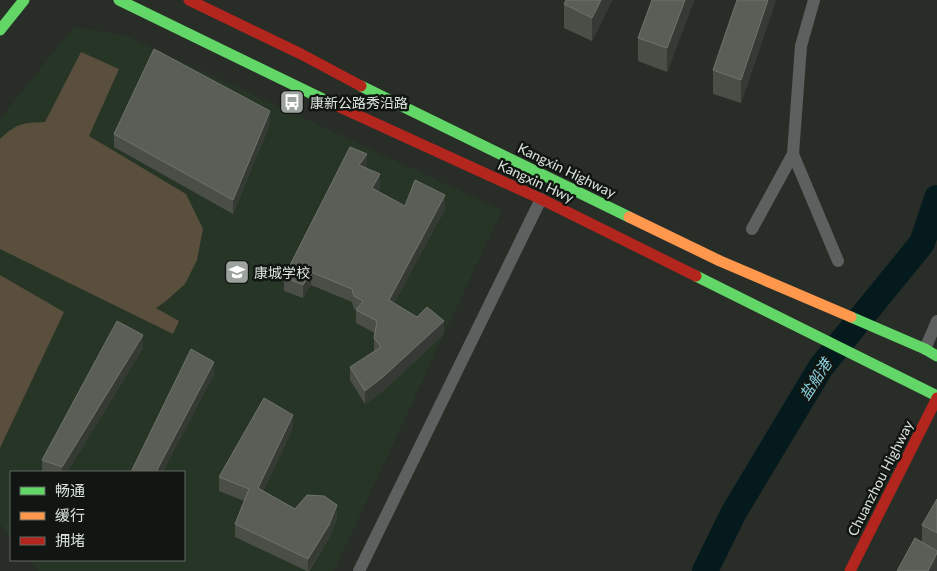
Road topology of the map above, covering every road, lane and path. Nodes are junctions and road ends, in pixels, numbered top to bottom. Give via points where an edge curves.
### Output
1 (24, 0) edge
2 (118, 0) edge
3 (189, 0) edge
4 (814, 0) edge
5 (0, 30) edge
6 (793, 154) junction
7 (541, 199) junction
8 (752, 229) dead end
9 (838, 261) dead end
10 (937, 321) edge
11 (925, 349) junction
12 (937, 356) edge
13 (937, 397) edge
14 (359, 571) edge
15 (850, 571) edge

1 - 5 main road
2 - 7 main road, Kangxin Hwy via 301,89
3 - 11 main road, Kangxin Highway via 720,261
4 - 6 street via 801,46
6 - 8 street
6 - 9 street
7 - 13 main road, Kangxin Hwy
7 - 14 street
10 - 11 street
11 - 12 main road, Kangxin Highway
13 - 15 main road, Chuanzhou Highway

